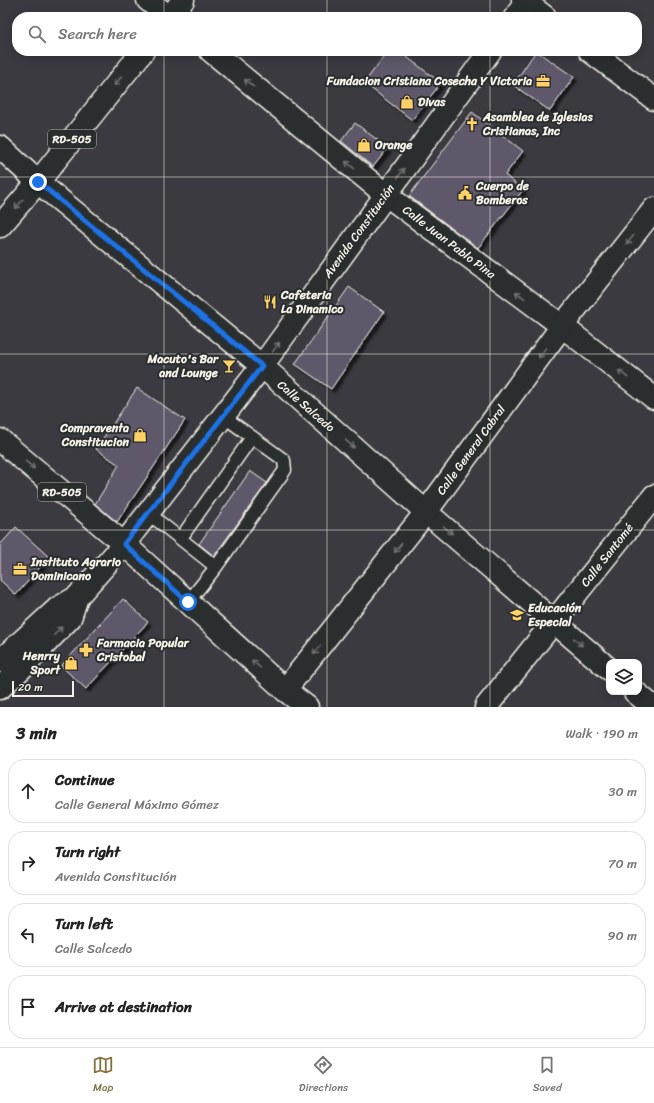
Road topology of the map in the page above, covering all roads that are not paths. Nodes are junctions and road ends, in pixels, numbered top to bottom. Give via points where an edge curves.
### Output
1 (148, 0) edge
2 (183, 0) edge
3 (523, 5) edge
4 (164, 12) edge
5 (174, 12) edge
6 (536, 12) edge
7 (139, 56) edge
8 (217, 56) edge
9 (486, 56) edge
10 (597, 56) edge
11 (654, 99) edge
12 (0, 147) edge
13 (38, 182) junction
14 (385, 194) junction
15 (654, 209) edge
16 (0, 226) edge
17 (562, 326) junction
18 (262, 366) junction
19 (654, 398) edge
20 (223, 416) junction
21 (252, 437) junction
22 (0, 440) edge
23 (654, 496) edge
24 (426, 512) junction
25 (148, 513) junction
26 (180, 538) junction
27 (124, 544) junction
28 (216, 567) junction
29 (77, 597) junction
30 (188, 602) junction
31 (554, 622) junction
32 (0, 661) edge
33 (606, 666) edge
34 (0, 688) edge
35 (285, 690) junction
36 (638, 695) edge
37 (307, 707) edge
38 (486, 707) edge
39 (652, 707) edge

1 - 4 street
2 - 5 street
3 - 6 street
7 -> 13 street, RD-505
14 -> 8 street, Calle Juan Pablo Pina
14 -> 9 street, Avenida Constitución
10 - 11 street
12 - 13 street, Calle Salcedo
13 -> 16 street, RD-505
13 - 18 street, Calle Salcedo
17 -> 14 street, Calle Juan Pablo Pina
18 -> 14 street, Avenida Constitución
15 -> 17 street, Calle General Cabral
19 -> 17 street, Calle Juan Pablo Pina
17 -> 24 street, Calle General Cabral
18 - 20 street, Avenida Constitución
18 -> 24 street, Calle Salcedo
20 - 21 lane
20 - 25 street, Avenida Constitución
21 - 26 lane
21 - 28 lane via 284,460 285,470
22 -> 27 street, RD-505
23 - 31 street, Calle Santomé
24 -> 31 street, Calle Salcedo
24 -> 35 street, Calle General Cabral
25 - 26 lane
25 - 27 street, Avenida Constitución
26 - 28 lane
27 - 29 street, Avenida Constitución
27 - 30 street
28 - 30 lane
29 - 32 street via 58,608
34 -> 29 street via 70,618
35 -> 30 street
31 -> 33 street, Calle Salcedo
31 - 38 street, Calle Santomé
35 - 37 street
36 - 39 street

